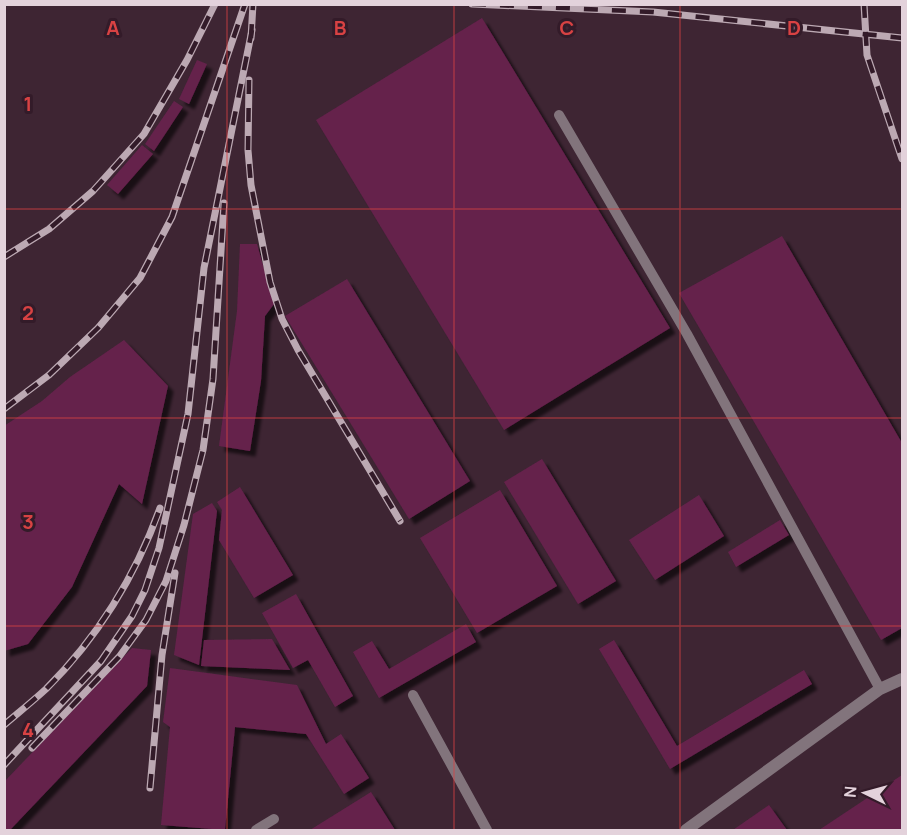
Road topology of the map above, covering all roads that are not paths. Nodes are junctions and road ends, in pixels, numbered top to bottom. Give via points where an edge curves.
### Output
1 (558, 115) dead end
2 (903, 679) edge
3 (880, 689) junction
4 (413, 695) dead end
5 (274, 819) dead end
6 (256, 831) edge
7 (487, 831) edge
8 (686, 831) edge

1 - 3 lane via 687,334
2 - 3 street
3 - 8 street
4 - 7 lane
5 - 6 lane

